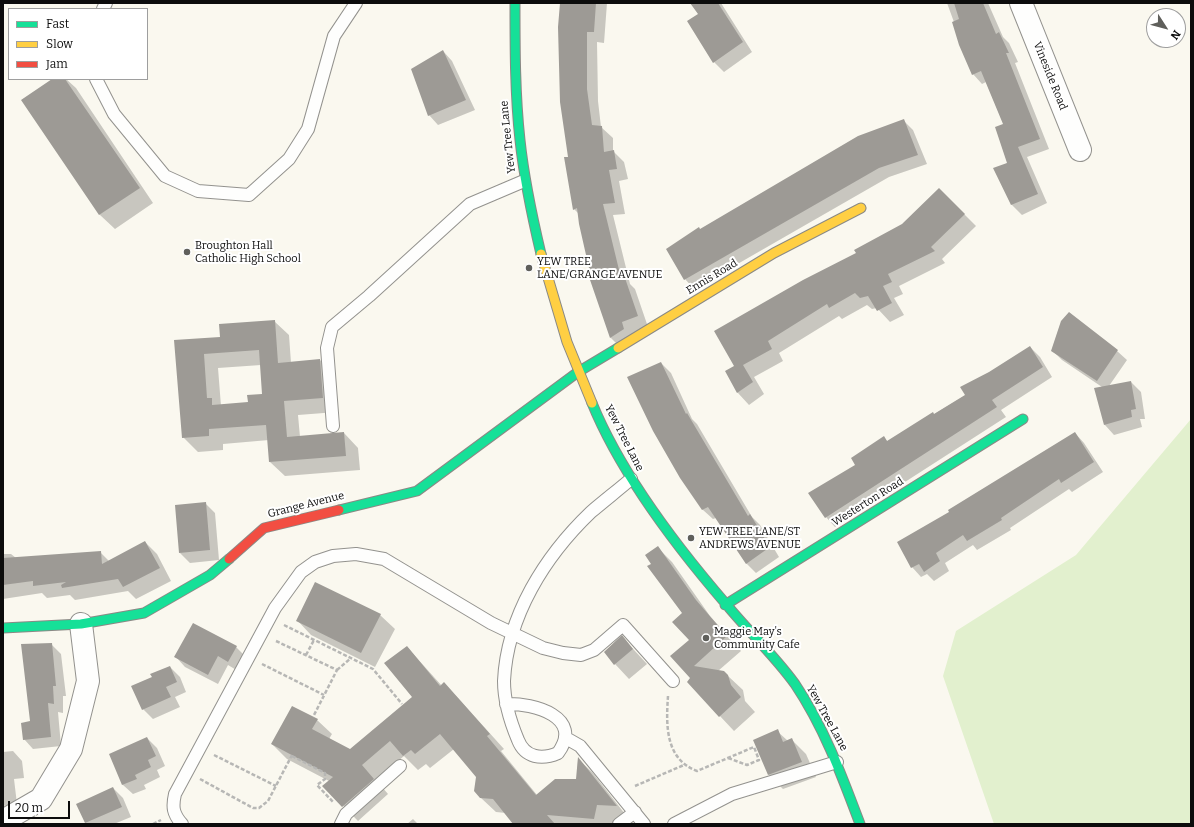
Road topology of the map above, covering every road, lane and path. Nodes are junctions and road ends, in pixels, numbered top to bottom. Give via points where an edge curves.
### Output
1 (356, 3) edge
2 (516, 3) edge
3 (1021, 3) edge
4 (97, 80) edge
5 (1080, 150) dead end
6 (524, 181) junction
7 (861, 208) dead end
8 (578, 372) junction
9 (1023, 419) dead end
10 (333, 426) dead end
11 (631, 479) junction
12 (725, 605) junction
13 (269, 618) junction
14 (81, 624) junction
15 (3, 628) edge
16 (512, 633) junction
17 (314, 640) junction
18 (271, 641) dead end
19 (306, 656) junction
20 (350, 658) junction
21 (256, 661) dead end
22 (337, 670) junction
23 (673, 680) joint
24 (324, 695) junction
25 (402, 704) dead end
26 (506, 704) junction
27 (313, 717) dead end
28 (566, 738) junction
29 (200, 748) junction
30 (728, 758) junction
31 (837, 762) junction
32 (684, 765) junction
33 (400, 766) dead end
34 (187, 772) junction
35 (276, 786) junction
36 (620, 793) junction
37 (337, 806) dead end
38 (635, 812) junction
39 (3, 821) edge
40 (182, 824) edge
41 (340, 824) edge
42 (619, 824) edge
43 (644, 824) edge
44 (674, 824) edge
45 (860, 824) edge

1 - 4 lane via 334,36 308,129 289,160 248,195 198,191 165,176 114,114
2 - 6 street, Yew Tree Lane via 516,108
3 - 5 street, Vineside Road
6 - 8 street, Yew Tree Lane via 539,251 558,317
6 - 10 lane via 470,204 332,327 327,348
7 - 8 street, Ennis Road via 774,254
8 - 11 street, Yew Tree Lane
8 - 14 street, Grange Avenue via 417,491 264,528 210,576 144,612
9 - 12 street, Westerton Road
11 - 12 street, Yew Tree Lane via 662,525
11 - 16 lane via 591,513 544,568 518,615
12 - 31 street, Yew Tree Lane via 793,682 812,711
13 - 16 lane via 288,587 301,572 315,562 333,556 356,554 384,560 491,624
13 - 17 path
13 - 29 lane
14 - 15 street, Grange Avenue
14 - 39 street via 88,681 71,749 41,799
16 - 23 lane via 543,648 581,655 594,650 623,625
16 - 26 lane via 504,681
17 - 19 path
17 - 20 path
18 - 19 path via 277,641
19 - 22 path
20 - 22 path
20 - 25 path via 373,669
21 - 24 path
22 - 24 path
23 - 32 path via 668,691 668,738
24 - 27 path
26 - 28 lane via 531,706 556,717 566,730
26 - 28 lane via 519,744 530,755 540,758 558,753
28 - 36 lane via 580,746
29 - 34 lane
29 - 35 path
30 - 30 path via 754,747 759,760 747,765
30 - 32 path via 697,771
31 - 44 lane via 732,794
31 - 45 street, Yew Tree Lane
32 - 36 path
33 - 41 lane via 346,814
34 - 35 path via 253,808 264,805
34 - 40 lane via 175,794 173,804 174,814
35 - 37 path via 292,756 325,773 325,779 317,785
36 - 38 lane
38 - 42 lane
38 - 43 lane

